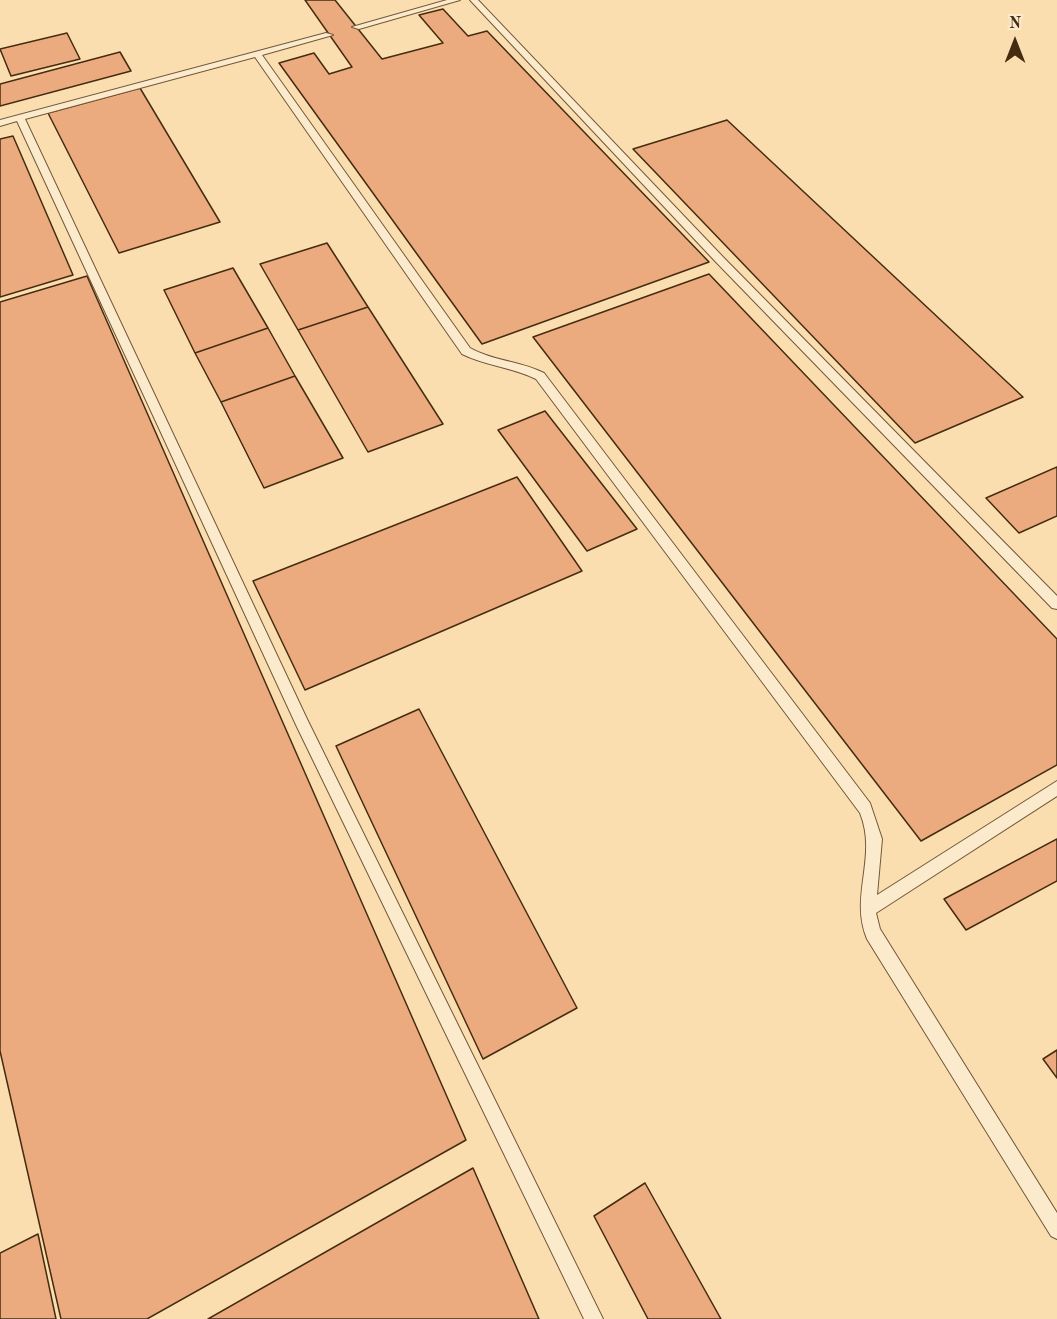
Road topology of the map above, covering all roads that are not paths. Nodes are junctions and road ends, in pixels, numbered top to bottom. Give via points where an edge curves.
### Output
1 (456, 0) edge
2 (474, 0) edge
3 (356, 27) dead end
4 (329, 34) dead end
5 (257, 54) junction
6 (20, 118) junction
7 (0, 123) edge
8 (1057, 604) edge
9 (1057, 788) edge
10 (867, 910) junction
11 (1057, 1230) edge
12 (594, 1319) edge

1 - 3 lane
2 - 8 lane via 719,259
4 - 5 lane
5 - 6 lane
5 - 10 lane via 466,351 483,360 524,368 540,376 865,808 875,843
6 - 7 lane
6 - 12 lane via 302,723
9 - 10 lane
10 - 11 lane via 873,933

